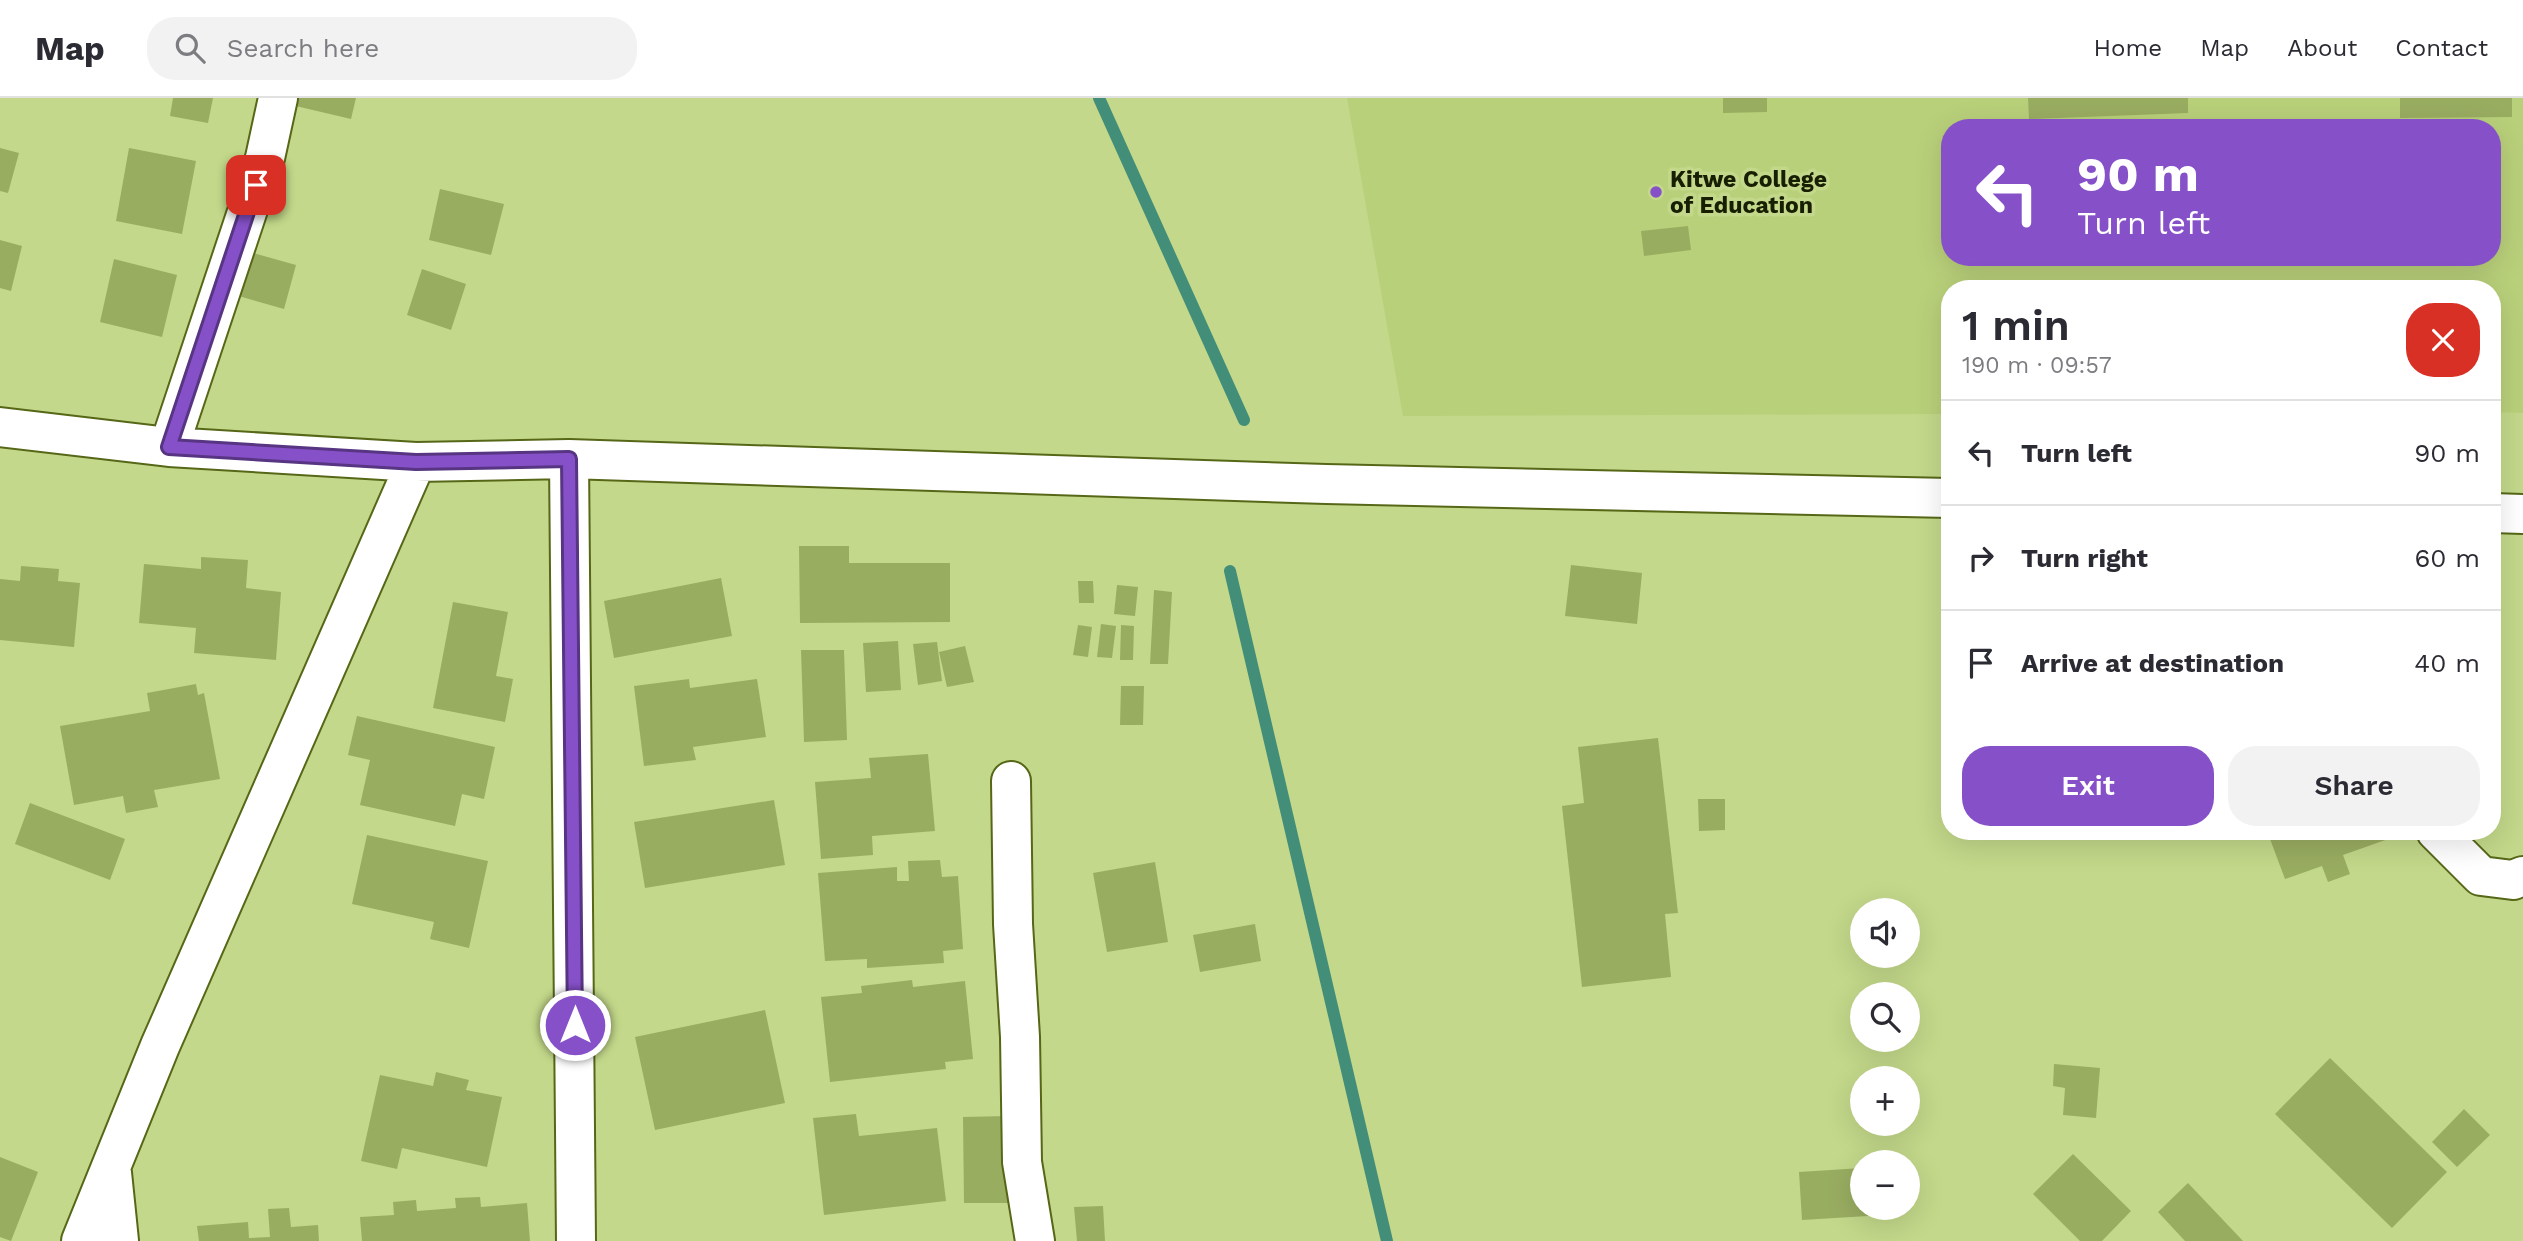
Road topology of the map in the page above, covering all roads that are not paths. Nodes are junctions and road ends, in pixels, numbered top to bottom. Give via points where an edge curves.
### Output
1 (278, 98) edge
2 (0, 426) edge
3 (169, 447) junction
4 (569, 459) junction
5 (416, 462) junction
6 (1941, 498) edge
7 (2501, 513) edge
8 (2523, 514) edge
9 (1011, 781) dead end
10 (2445, 840) edge
11 (2523, 876) edge
12 (111, 1168) junction
13 (81, 1241) edge
14 (119, 1241) edge
15 (576, 1241) edge
16 (1035, 1241) edge

1 - 3 street via 265,158
2 - 3 street
3 - 5 street
4 - 5 street
4 - 6 street via 1326,484
4 - 15 street
5 - 12 street via 165,1034
7 - 8 street
9 - 16 street via 1022,1162
10 - 11 street via 2481,876 2513,880
12 - 13 street
12 - 14 street

